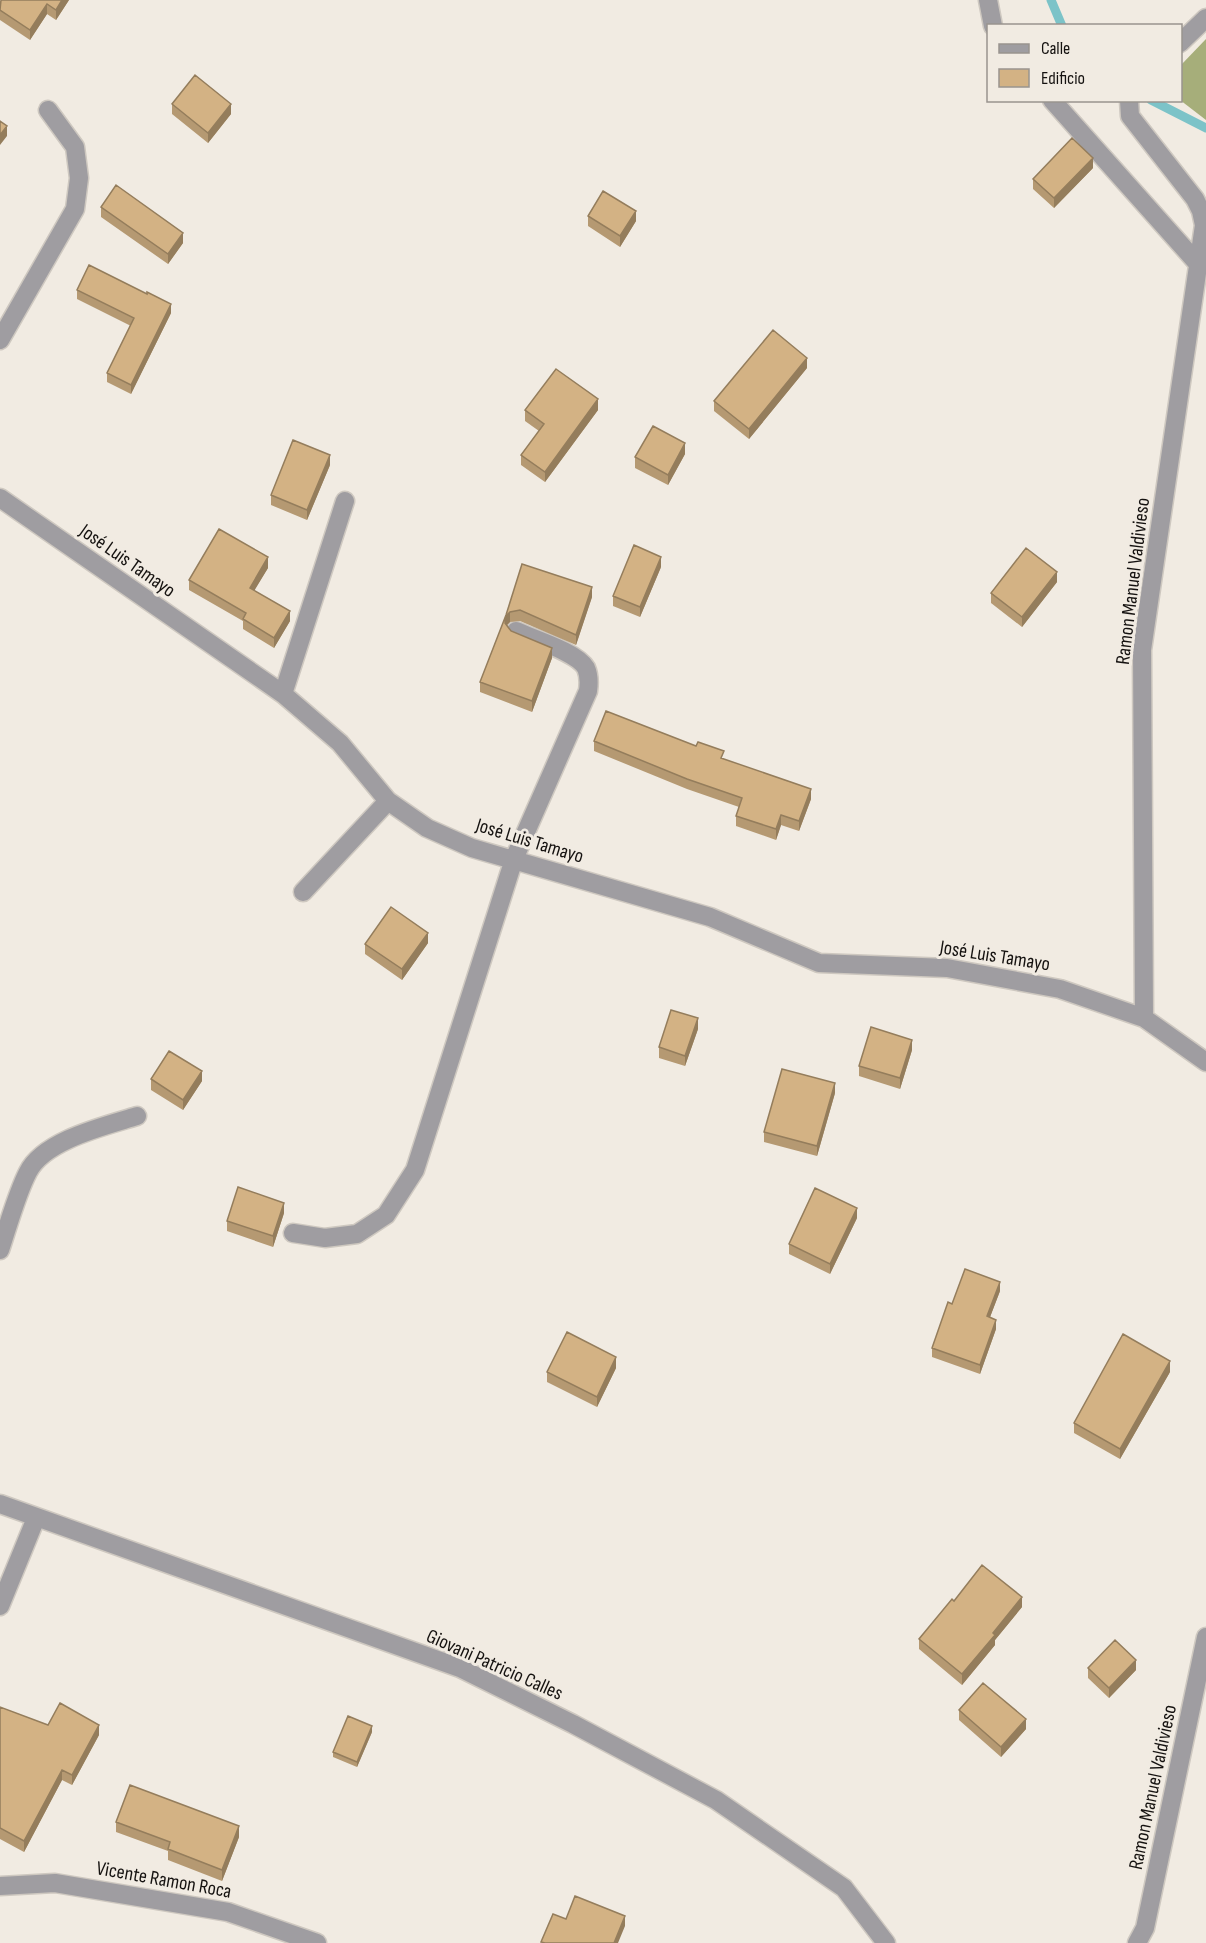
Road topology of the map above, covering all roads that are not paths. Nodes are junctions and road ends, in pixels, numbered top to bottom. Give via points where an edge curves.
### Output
1 (988, 0) edge
2 (1206, 18) edge
3 (993, 24) edge
4 (1182, 41) edge
5 (1054, 102) edge
6 (1129, 102) edge
7 (48, 110) dead end
8 (1198, 265) junction
9 (0, 340) edge
10 (0, 498) edge
11 (345, 501) dead end
12 (516, 631) edge
13 (283, 694) junction
14 (388, 801) junction
15 (514, 859) junction
16 (303, 892) dead end
17 (1144, 1018) junction
18 (1206, 1062) edge
19 (137, 1116) dead end
20 (293, 1233) dead end
21 (0, 1250) edge
22 (0, 1504) edge
23 (36, 1518) junction
24 (0, 1606) edge
25 (1206, 1637) edge
26 (0, 1886) edge
27 (316, 1943) edge
28 (886, 1943) edge
29 (1137, 1943) edge

1 - 3 street
2 - 4 street
5 - 8 street
6 - 8 street, Ramon Manuel Valdivieso via 1130,116 1201,211 1204,225
7 - 9 street via 75,147 79,178 75,210
8 - 17 street, Ramon Manuel Valdivieso via 1142,650
10 - 13 street, José Luis Tamayo
11 - 13 street
12 - 15 street via 576,657 586,668 589,680 588,691
13 - 14 street, José Luis Tamayo via 340,743
14 - 15 street, José Luis Tamayo via 428,828 472,848
14 - 16 street
15 - 17 street, José Luis Tamayo via 710,917 819,963 947,968 1060,989
15 - 20 street via 415,1170 386,1215 357,1234 325,1238
17 - 18 street
19 - 21 street via 48,1149 28,1170
22 - 23 street, Giovani Patricio Calles
23 - 24 street
23 - 28 street, Giovani Patricio Calles via 460,1668 573,1724 716,1800 844,1888
25 - 29 street, Ramon Manuel Valdivieso via 1145,1928
26 - 27 street, Vicente Ramon Roca via 55,1883 228,1912

